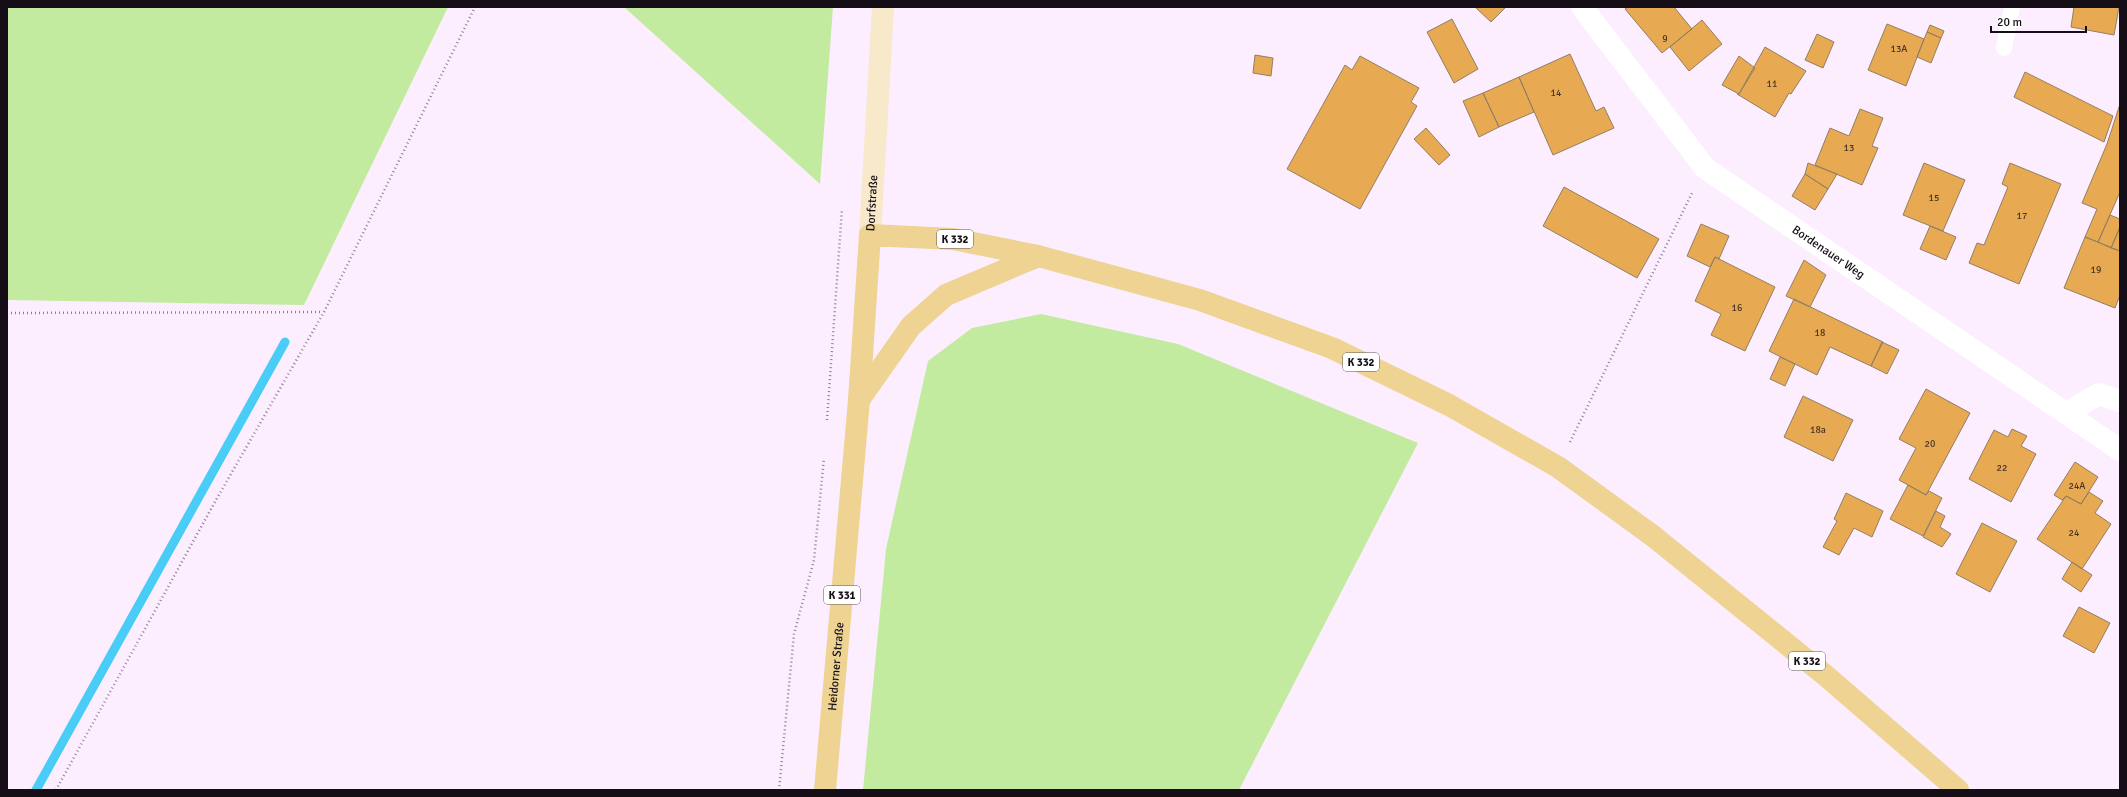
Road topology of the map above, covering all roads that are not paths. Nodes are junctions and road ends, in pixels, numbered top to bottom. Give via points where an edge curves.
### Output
1 (883, 7) edge
2 (1582, 7) edge
3 (2012, 7) edge
4 (2004, 48) dead end
5 (870, 235) junction
6 (1038, 256) junction
7 (859, 400) junction
8 (2120, 401) edge
9 (2066, 414) junction
10 (2120, 450) edge
11 (825, 790) edge
12 (1958, 790) edge

1 - 5 street, Dorfstraße / K 331
2 - 9 street, Bordenauer Weg via 1705,168
3 - 4 lane
5 - 6 main road, K 332 via 953,239
5 - 7 main road, Dorfstraße / K 331
6 - 7 main road via 946,295 911,326
6 - 12 main road, K 332 via 1200,300 1332,348 1449,405 1558,467 1665,546 1825,675
7 - 11 main road, Heidorner Straße / K 331
8 - 9 street via 2099,394
9 - 10 street, Bordenauer Weg

